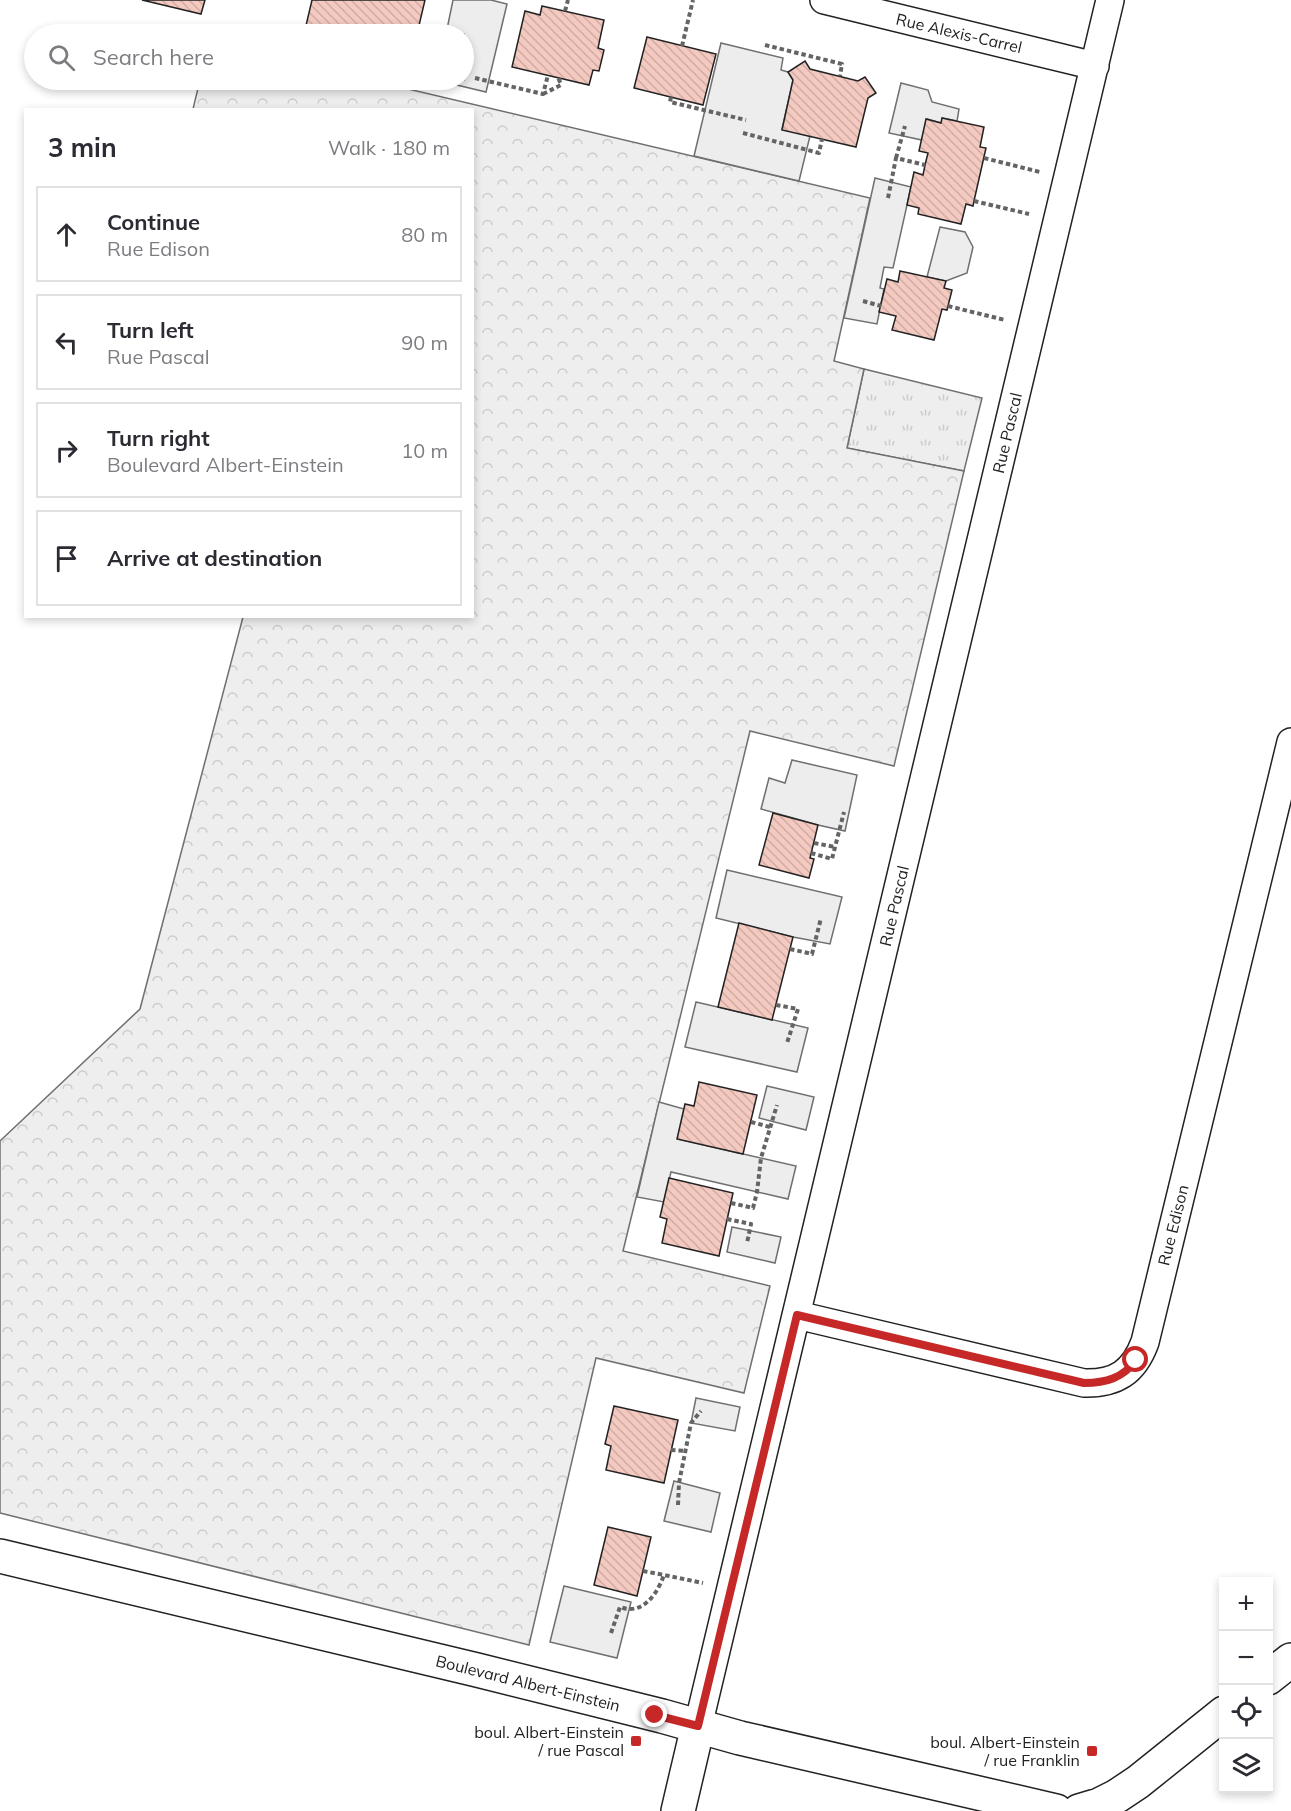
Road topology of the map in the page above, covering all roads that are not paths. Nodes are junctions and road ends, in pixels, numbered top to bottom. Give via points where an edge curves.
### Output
1 (824, 0) edge
2 (1110, 0) edge
3 (1095, 66) junction
4 (1291, 742) edge
5 (797, 1315) junction
6 (0, 1556) edge
7 (1291, 1660) edge
8 (1273, 1674) edge
9 (1219, 1717) edge
10 (698, 1726) junction
11 (1046, 1810) edge
12 (678, 1811) edge
13 (1079, 1811) edge

1 - 3 street, Rue Alexis-Carrel
2 - 3 street, Rue Pascal
3 - 5 street, Rue Pascal
4 - 5 street, Rue Edison via 1144,1342 1131,1368 1109,1382 1084,1383
5 - 10 street, Rue Pascal
6 - 10 street, Boulevard Albert-Einstein
7 - 8 street
9 - 13 street via 1131,1786 1099,1805
10 - 11 street, Boulevard Albert-Einstein
10 - 12 street, Rue Pascal

